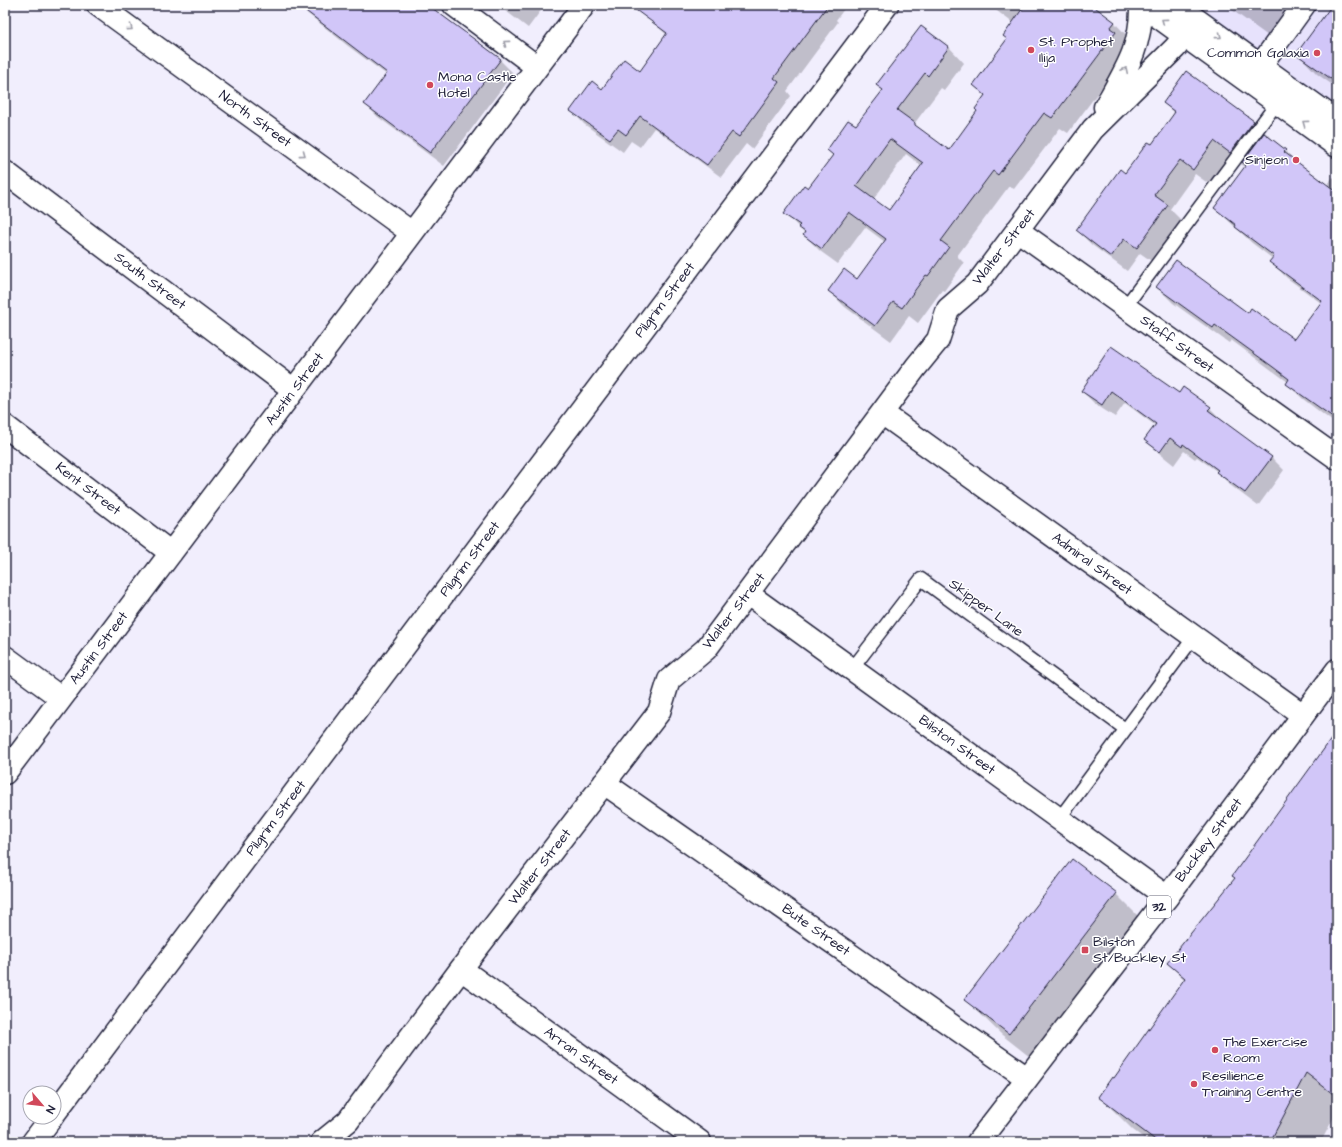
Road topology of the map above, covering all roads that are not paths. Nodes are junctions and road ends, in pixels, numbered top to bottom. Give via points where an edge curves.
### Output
1 (98, 5) edge
2 (454, 5) edge
3 (584, 5) edge
4 (887, 5) edge
5 (1142, 5) edge
6 (1176, 5) edge
7 (1304, 5) edge
8 (1192, 28) junction
9 (1260, 66) junction
10 (537, 67) junction
11 (1277, 103) junction
12 (1337, 121) edge
13 (1093, 129) junction
14 (1337, 146) edge
15 (5, 172) edge
16 (1017, 230) junction
17 (412, 233) junction
18 (1125, 307) junction
19 (294, 390) junction
20 (882, 413) junction
21 (5, 426) edge
22 (1337, 457) edge
23 (171, 553) junction
24 (748, 594) junction
25 (1194, 637) junction
26 (5, 657) edge
27 (852, 669) junction
28 (1337, 670) edge
29 (61, 698) junction
30 (1303, 715) junction
31 (1125, 729) junction
32 (5, 773) edge
33 (604, 783) junction
34 (1059, 819) junction
35 (1166, 897) junction
36 (461, 969) junction
37 (1027, 1078) junction
38 (62, 1103) edge
39 (46, 1125) edge
40 (33, 1142) edge
41 (322, 1142) edge
42 (700, 1142) edge
43 (978, 1142) edge

1 -> 17 street, North Street
10 -> 2 street
3 - 10 street, Austin Street
4 - 38 street, Pilgrim Street
8 -> 5 street
13 -> 5 street, Walter Street via 1133,52 1140,30
6 - 8 street
7 - 9 street
8 -> 9 street
8 - 11 street
8 - 13 street, Walter Street
9 - 12 street
10 - 17 street, Austin Street
14 -> 11 street
11 - 18 lane
13 - 16 street, Walter Street
15 - 19 street, South Street
16 - 18 street, Staff Street
16 - 20 street, Walter Street via 977,284 948,309 938,340
17 - 19 street, Austin Street
18 - 22 street, Staff Street
19 - 23 street, Austin Street
20 - 24 street, Walter Street
20 - 25 street, Admiral Street
21 - 23 street, Kent Street
23 - 29 street, Austin Street
24 - 27 street, Bilston Street
24 - 33 street, Walter Street via 706,649 669,680 659,712
25 - 30 street, Admiral Street
25 - 31 lane
26 - 29 street
27 - 31 lane, Skipper Lane via 921,579
27 - 34 street, Bilston Street
28 - 30 street, Buckley Street / 32
29 - 32 street, Austin Street
30 - 35 street, Buckley Street / 32
31 - 34 lane
33 - 36 street, Walter Street
33 - 37 street, Bute Street
34 - 35 street, Bilston Street
35 - 37 street, Buckley Street / 32
36 - 41 street, Walter Street via 348,1121
36 - 42 street, Arran Street
37 - 43 street, Buckley Street / 32
39 - 40 street

